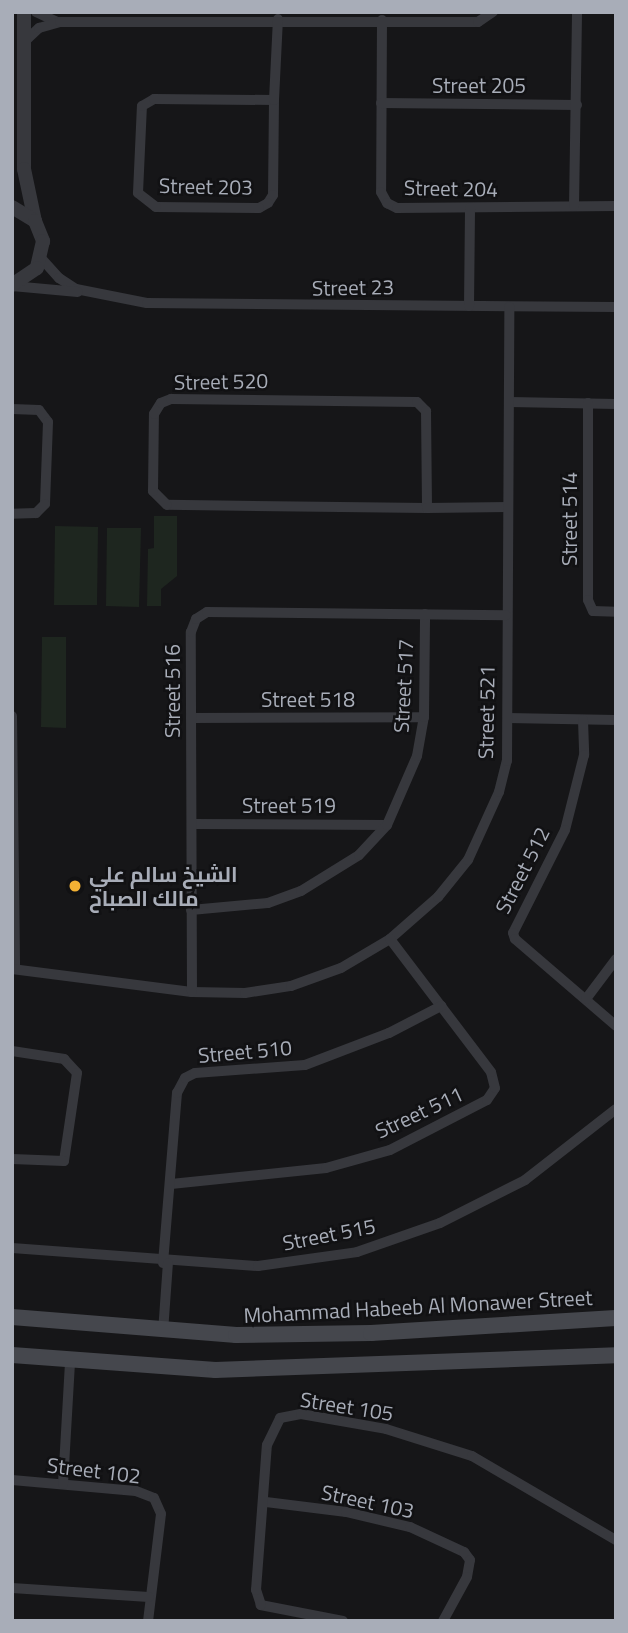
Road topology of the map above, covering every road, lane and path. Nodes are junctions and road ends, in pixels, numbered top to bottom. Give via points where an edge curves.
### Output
1 (24, 12) edge
2 (36, 12) edge
3 (493, 12) edge
4 (577, 12) edge
5 (126, 17) edge
6 (278, 19) junction
7 (382, 20) junction
8 (60, 22) junction
9 (24, 42) junction
10 (274, 100) junction
11 (381, 103) junction
12 (577, 105) junction
13 (574, 206) junction
14 (616, 206) edge
15 (12, 207) edge
16 (470, 208) junction
17 (35, 221) junction
18 (41, 258) junction
19 (12, 286) edge
20 (91, 293) junction
21 (468, 306) junction
22 (509, 307) junction
23 (616, 307) edge
24 (510, 402) junction
25 (588, 403) junction
26 (616, 404) edge
27 (12, 409) edge
28 (508, 507) junction
29 (427, 508) junction
30 (12, 514) edge
31 (616, 612) edge
32 (425, 614) junction
33 (506, 615) junction
34 (12, 716) edge
35 (424, 717) junction
36 (191, 718) junction
37 (508, 718) junction
38 (583, 720) junction
39 (616, 720) edge
40 (12, 725) edge
41 (192, 824) junction
42 (387, 825) junction
43 (12, 830) edge
44 (191, 910) junction
45 (390, 939) junction
46 (616, 958) edge
47 (14, 969) edge
48 (192, 992) junction
49 (586, 999) junction
50 (440, 1006) junction
51 (616, 1026) edge
52 (12, 1051) edge
53 (616, 1109) edge
54 (12, 1159) edge
55 (171, 1184) junction
56 (12, 1248) edge
57 (166, 1263) junction
58 (12, 1317) edge
59 (616, 1318) edge
60 (163, 1332) junction
61 (12, 1355) edge
62 (616, 1356) edge
63 (70, 1361) junction
64 (12, 1480) edge
65 (63, 1485) junction
66 (266, 1502) junction
67 (616, 1540) edge
68 (12, 1588) edge
69 (149, 1598) junction
70 (148, 1621) edge
71 (343, 1621) edge
72 (443, 1621) edge

1 - 9 street
2 - 8 street
3 - 7 street via 478,22
4 - 12 street
5 - 6 street
5 - 8 street
6 - 7 street
6 - 10 street, Street 203
7 - 11 street, Street 204
8 - 9 street via 39,27
9 - 17 street via 24,169
10 - 10 street, Street 203 via 153,99 142,106 138,193 156,207 259,208 268,203 273,195
11 - 12 street, Street 205
11 - 16 street, Street 204 via 381,192 387,204 397,208
12 - 13 street
13 - 14 street, Street 204
13 - 16 street, Street 204
15 - 17 street
16 - 21 street
17 - 18 street via 43,242
18 - 19 street via 29,276
18 - 20 street, Street 23 via 58,278
19 - 20 street, Street 23
20 - 21 street, Street 23 via 166,304
21 - 22 street, Street 23
22 - 23 street, Street 23
22 - 24 street, Street 521
24 - 25 street
24 - 28 street, Street 521
25 - 26 street
25 - 31 street, Street 514 via 588,600 593,611
27 - 30 street via 39,410 47,422 45,504 36,513
28 - 29 street, Street 520
28 - 33 street, Street 521
29 - 29 street, Street 520 via 426,411 417,402 171,399 154,414 153,491 167,505
32 - 33 street, Street 516
32 - 35 street, Street 517
32 - 36 street, Street 516 via 208,612 196,619 191,632
33 - 37 street, Street 521
34 - 40 street
35 - 36 street, Street 518
35 - 42 street, Street 517 via 417,756
36 - 41 street, Street 516
37 - 38 street
37 - 45 street, Street 521 via 507,761 499,792 468,860 438,897
38 - 39 street
38 - 49 street, Street 512 via 584,755 565,830 513,933
40 - 43 street
41 - 42 street, Street 519
41 - 44 street, Street 516
42 - 44 street, Street 517 via 359,855 301,891 268,902
43 - 47 street
44 - 48 street, Street 516
45 - 48 street, Street 521 via 341,968 291,986 245,993
45 - 50 street, Street 511
46 - 49 street
47 - 48 street, Street 521
49 - 51 street
50 - 55 street, Street 510 via 389,1033 305,1065 195,1073 185,1078 177,1093
50 - 55 street, Street 511 via 491,1072 495,1088 487,1100 390,1150 326,1168
52 - 54 street via 64,1059 77,1073 64,1161
53 - 57 street, Street 515 via 525,1180 399,1238 329,1258 258,1266
55 - 57 street, Street 510
56 - 57 street, Street 515
57 - 60 street, Street 510
58 - 60 main road, Mohammad Habeeb Al Monawer Street
59 - 60 main road, Mohammad Habeeb Al Monawer Street via 328,1334
61 - 63 main road
62 - 63 main road via 250,1370
63 - 65 street
64 - 65 street, Street 102
65 - 69 street, Street 102 via 136,1491 154,1498 160,1514
66 - 67 street, Street 105 via 267,1444 280,1418 300,1414 386,1429 472,1456
66 - 71 street, Street 105 via 256,1590 261,1605
66 - 72 street, Street 103 via 346,1512 410,1527 464,1552 470,1560 467,1577
68 - 69 street
69 - 70 street, Street 102

